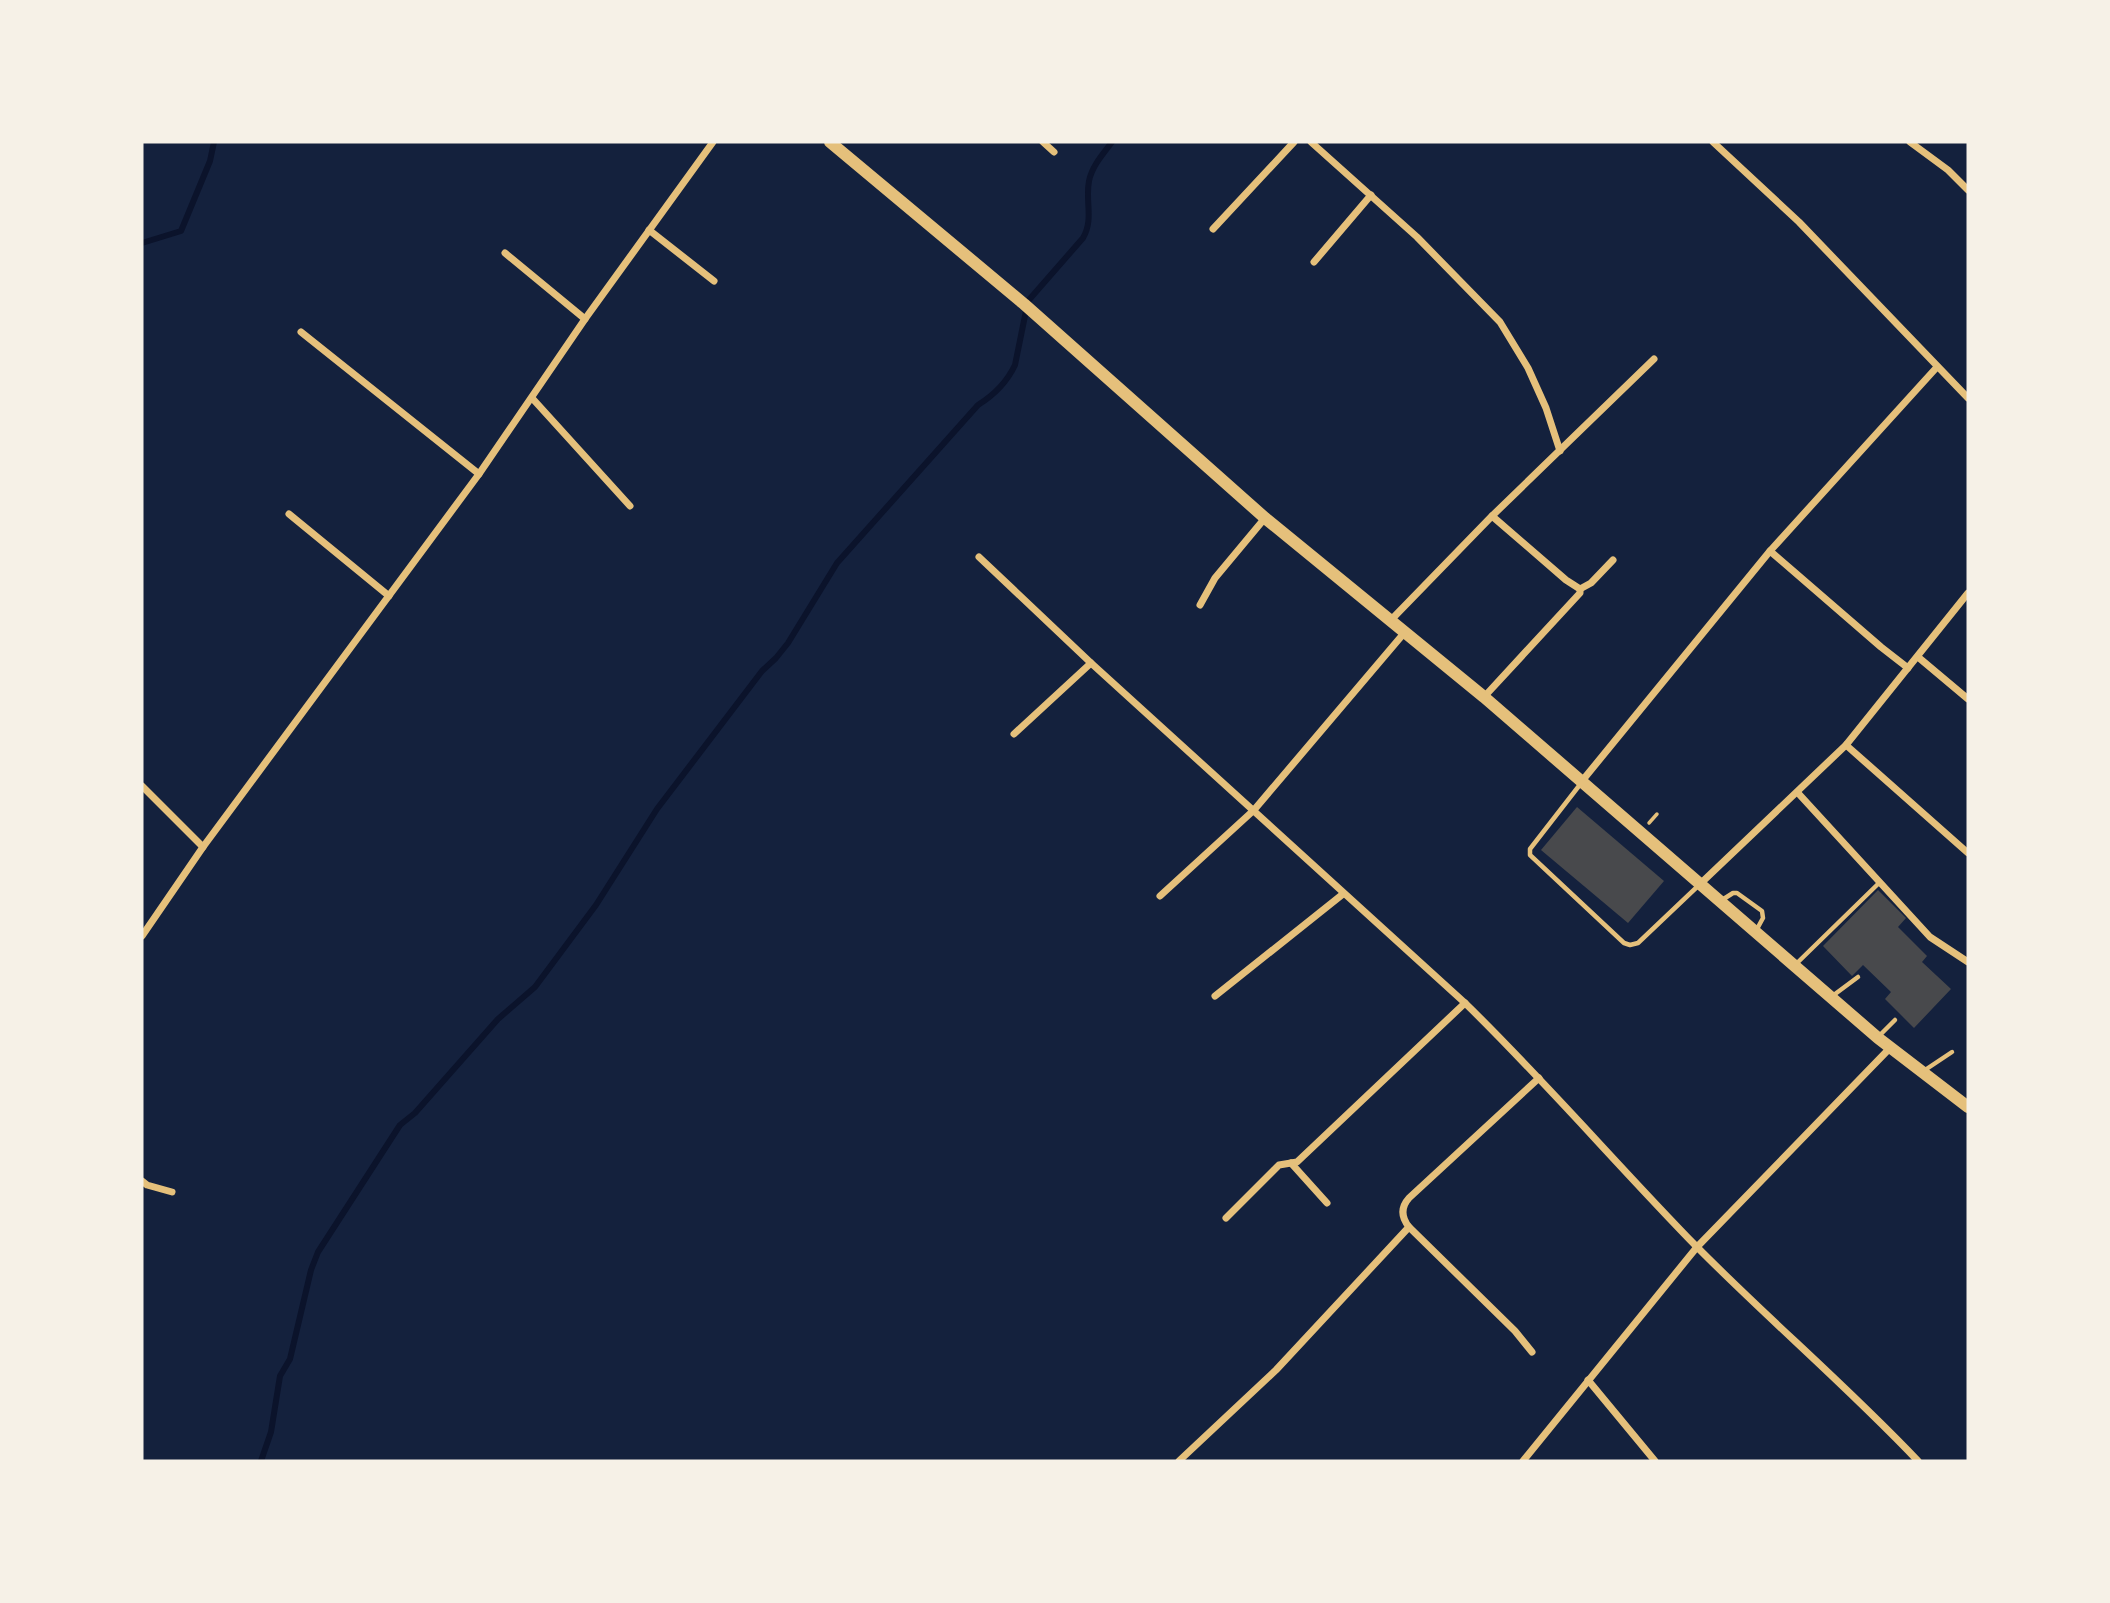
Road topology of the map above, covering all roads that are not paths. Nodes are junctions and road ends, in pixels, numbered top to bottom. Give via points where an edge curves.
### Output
1 (713, 142) edge
2 (830, 142) edge
3 (1043, 142) edge
4 (1294, 142) edge
5 (1311, 142) edge
6 (1713, 142) edge
7 (1910, 142) edge
8 (1054, 152) dead end
9 (1968, 190) edge
10 (1371, 195) junction
11 (1213, 229) dead end
12 (649, 230) junction
13 (505, 253) dead end
14 (1314, 262) dead end
15 (714, 281) dead end
16 (585, 319) junction
17 (302, 332) dead end
18 (1654, 359) dead end
19 (1937, 367) junction
20 (532, 398) junction
21 (1968, 398) edge
22 (1560, 452) junction
23 (479, 474) junction
24 (630, 506) dead end
25 (289, 514) dead end
26 (1492, 516) junction
27 (1265, 518) junction
28 (1770, 551) junction
29 (979, 557) dead end
30 (1613, 560) dead end
31 (1580, 589) junction
32 (1968, 593) edge
33 (389, 596) junction
34 (1200, 605) dead end
35 (1391, 620) junction
36 (1405, 632) junction
37 (1918, 657) junction
38 (1091, 663) junction
39 (1909, 668) junction
40 (1484, 697) junction
41 (1968, 699) edge
42 (1014, 734) dead end
43 (1846, 745) junction
44 (1582, 781) junction
45 (142, 786) edge
46 (1798, 793) junction
47 (1254, 810) junction
48 (203, 848) junction
49 (1968, 853) edge
50 (1880, 882) junction
51 (1699, 885) junction
52 (1343, 894) junction
53 (1160, 896) dead end
54 (1718, 902) junction
55 (1754, 933) junction
56 (142, 936) edge
57 (1968, 962) edge
58 (1794, 966) junction
59 (1858, 977) dead end
60 (1215, 996) dead end
61 (1830, 998) junction
62 (1465, 1003) junction
63 (1895, 1020) dead end
64 (1878, 1038) junction
65 (1890, 1048) junction
66 (1952, 1052) dead end
67 (1921, 1072) junction
68 (1539, 1078) junction
69 (1968, 1107) edge
70 (1291, 1163) junction
71 (142, 1181) edge
72 (172, 1192) dead end
73 (1327, 1203) dead end
74 (1226, 1218) dead end
75 (1409, 1227) junction
76 (1697, 1247) junction
77 (1532, 1352) dead end
78 (1588, 1380) junction
79 (1185, 1459) edge
80 (1523, 1461) edge
81 (1655, 1461) edge
82 (1918, 1461) edge

1 - 12 street
2 - 27 main road via 1034,312
3 - 8 street
4 - 11 street
5 - 10 street
6 - 19 street via 1799,222
7 - 9 street
10 - 14 street
10 - 22 street via 1500,323 1528,368
12 - 15 street
12 - 16 street
13 - 16 street
16 - 20 street
17 - 23 street
18 - 22 street
19 - 21 street
19 - 28 street
20 - 23 street
20 - 24 street
22 - 26 street
23 - 33 street
25 - 33 street
26 - 31 street
26 - 35 street
27 - 34 street via 1215,578
27 - 35 main road
28 - 39 street
28 - 44 street
29 - 38 street
30 - 31 street
31 - 40 street
32 - 37 street
33 - 48 street
35 - 36 main road
36 - 40 main road
36 - 47 street
37 - 39 street
37 - 41 street
38 - 42 street
38 - 47 street
39 - 43 street
40 - 44 main road
43 - 46 street
43 - 49 street
44 - 51 main road
44 - 51 lane via 1530,855 1624,943 1639,943
45 - 48 street
46 - 50 street
46 - 51 street
47 - 52 street
47 - 53 street
48 - 56 street
50 - 57 street via 1930,937
50 - 58 lane
51 - 54 main road
52 - 60 street
52 - 62 street
54 - 55 main road
54 - 55 lane via 1735,892 1762,911
55 - 58 main road
58 - 61 main road
59 - 61 lane
61 - 64 main road
62 - 68 street
62 - 70 street
63 - 64 lane
64 - 65 main road
65 - 67 main road
65 - 76 street
66 - 67 lane
67 - 69 main road
68 - 75 street via 1404,1203 1404,1221
68 - 76 street
70 - 73 street
70 - 74 street via 1279,1165
71 - 72 street
75 - 77 street
75 - 79 street via 1276,1370
76 - 78 street
76 - 82 street
78 - 80 street
78 - 81 street

